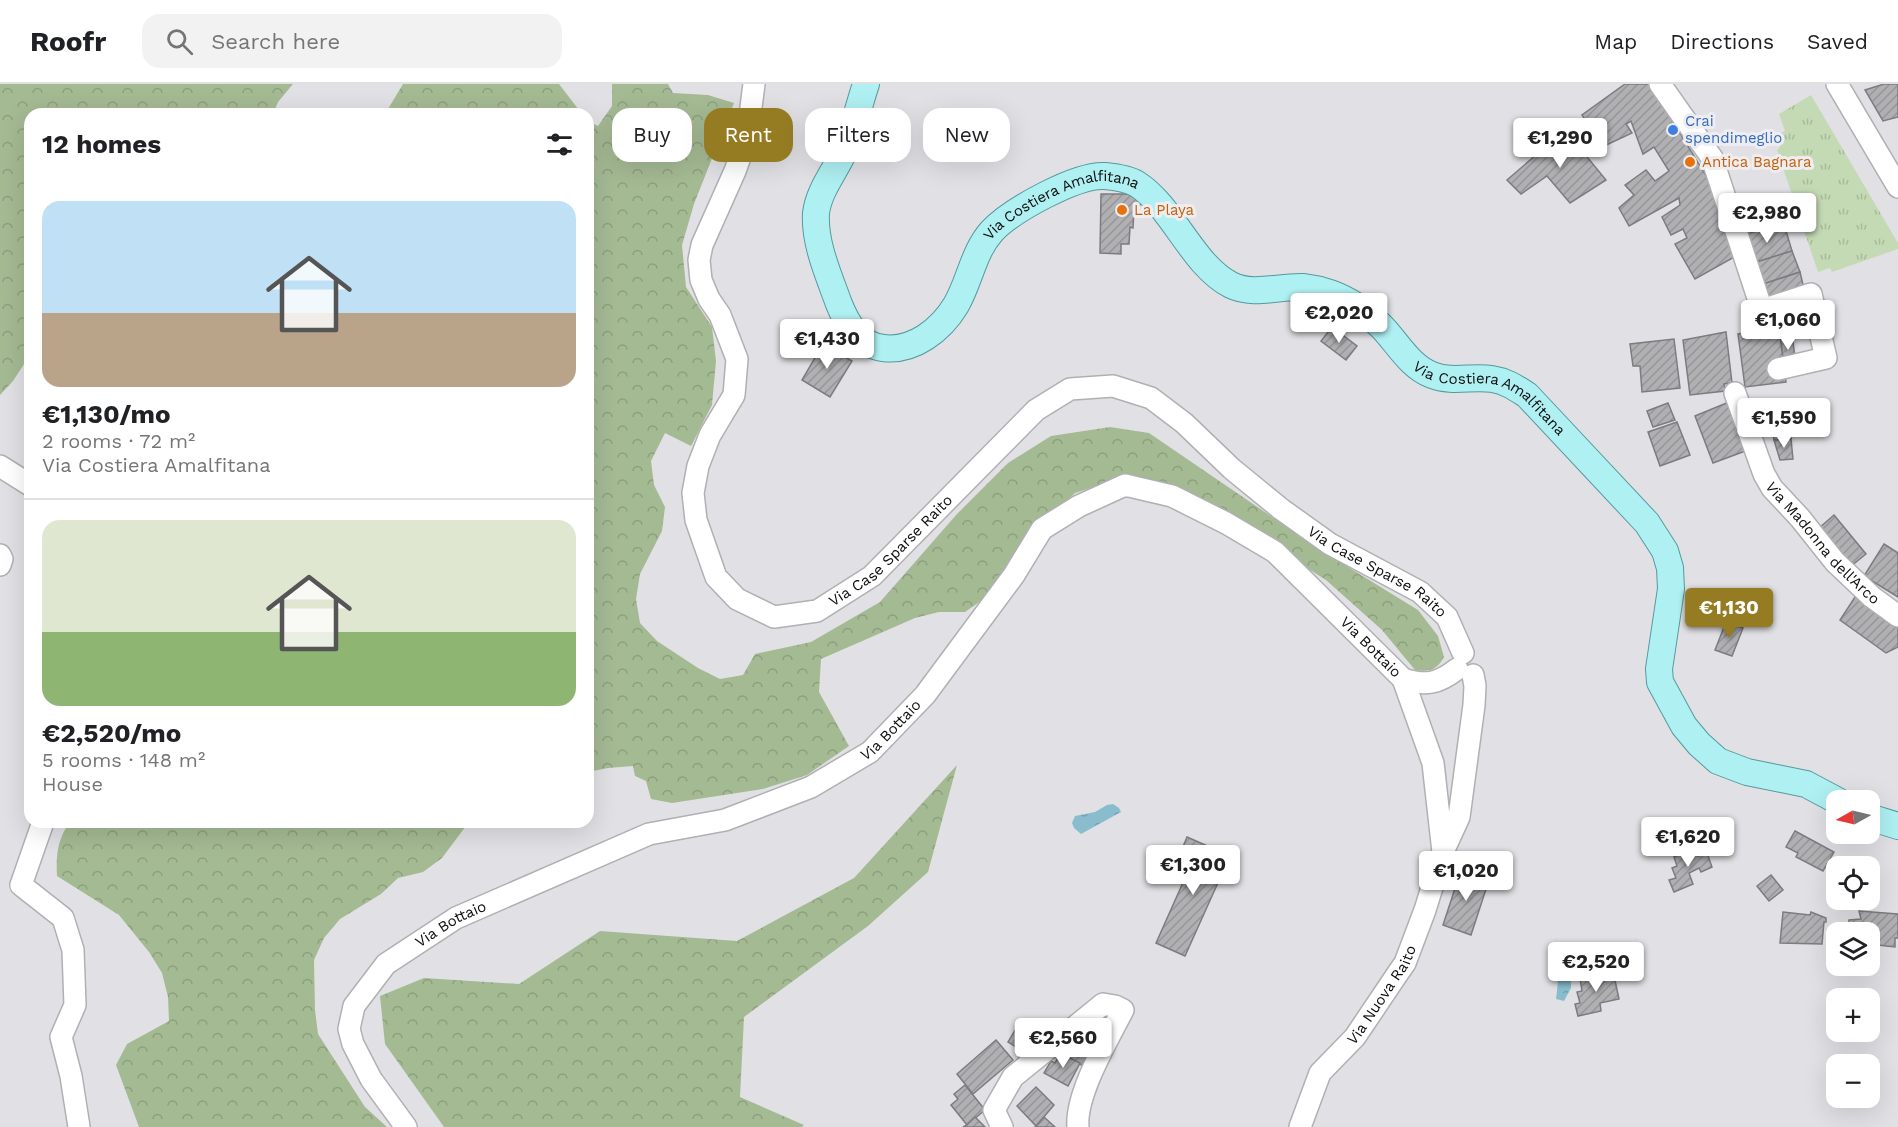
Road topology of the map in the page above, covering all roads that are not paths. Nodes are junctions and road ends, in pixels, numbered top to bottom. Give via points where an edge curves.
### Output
1 (754, 84) edge
2 (866, 84) edge
3 (1660, 84) edge
4 (1837, 84) edge
5 (1898, 187) edge
6 (1778, 369) dead end
7 (1735, 393) dead end
8 (0, 466) edge
9 (24, 481) edge
10 (0, 555) edge
11 (0, 565) edge
12 (1898, 616) edge
13 (1465, 666) junction
14 (1403, 679) junction
15 (1826, 795) edge
16 (1880, 820) edge
17 (1898, 826) edge
18 (41, 828) edge
19 (1443, 852) junction
20 (79, 1127) edge
21 (406, 1127) edge
22 (1002, 1127) edge
23 (1078, 1127) edge
24 (1300, 1127) edge

1 - 13 street, Via Case Sparse Raito via 747,138 699,260 701,280 737,359 734,395 710,435 698,466 693,493 696,520 716,577 737,599 774,617 817,611 872,576 1036,410 1070,389 1113,386 1151,398 1281,509 1330,544 1420,592 1447,617
2 - 15 main road, Via Costiera Amalfitana via 846,147 816,212 819,245 836,295 850,327 859,337 882,348 920,341 957,304 980,248 999,224 1069,184 1102,176 1135,182 1158,203 1217,274 1234,286 1258,290 1302,287 1331,294 1359,307 1411,362 1433,376 1490,379 1527,395 1647,523 1665,551 1671,589 1660,682 1684,726 1718,761 1747,772 1806,784
3 - 6 street via 1712,158 1762,310 1811,294 1826,358
4 - 5 street
7 - 12 street, Via Madonna dell'Arco via 1772,488 1835,562
8 - 9 street
10 - 11 street
13 - 14 street, Via Bottaio via 1442,679 1420,685
13 - 19 street, Via Case Sparse Raito via 1475,686 1474,705 1459,817
14 - 19 street via 1433,763
14 - 21 street, Via Bottaio via 1275,552 1172,496 1125,485 1042,529 1014,575 925,695 870,752 811,788 725,820 649,834 456,918 386,964 354,1006 349,1029 371,1079
16 - 17 main road
18 - 20 street via 21,885 63,918 73,950 75,1005 62,1037
19 - 24 street, Via Nuova Raito via 1405,963 1355,1037 1320,1073
22 - 23 street via 994,1110 1013,1077 1103,1004 1115,1006 1123,1010 1094,1067 1077,1116

